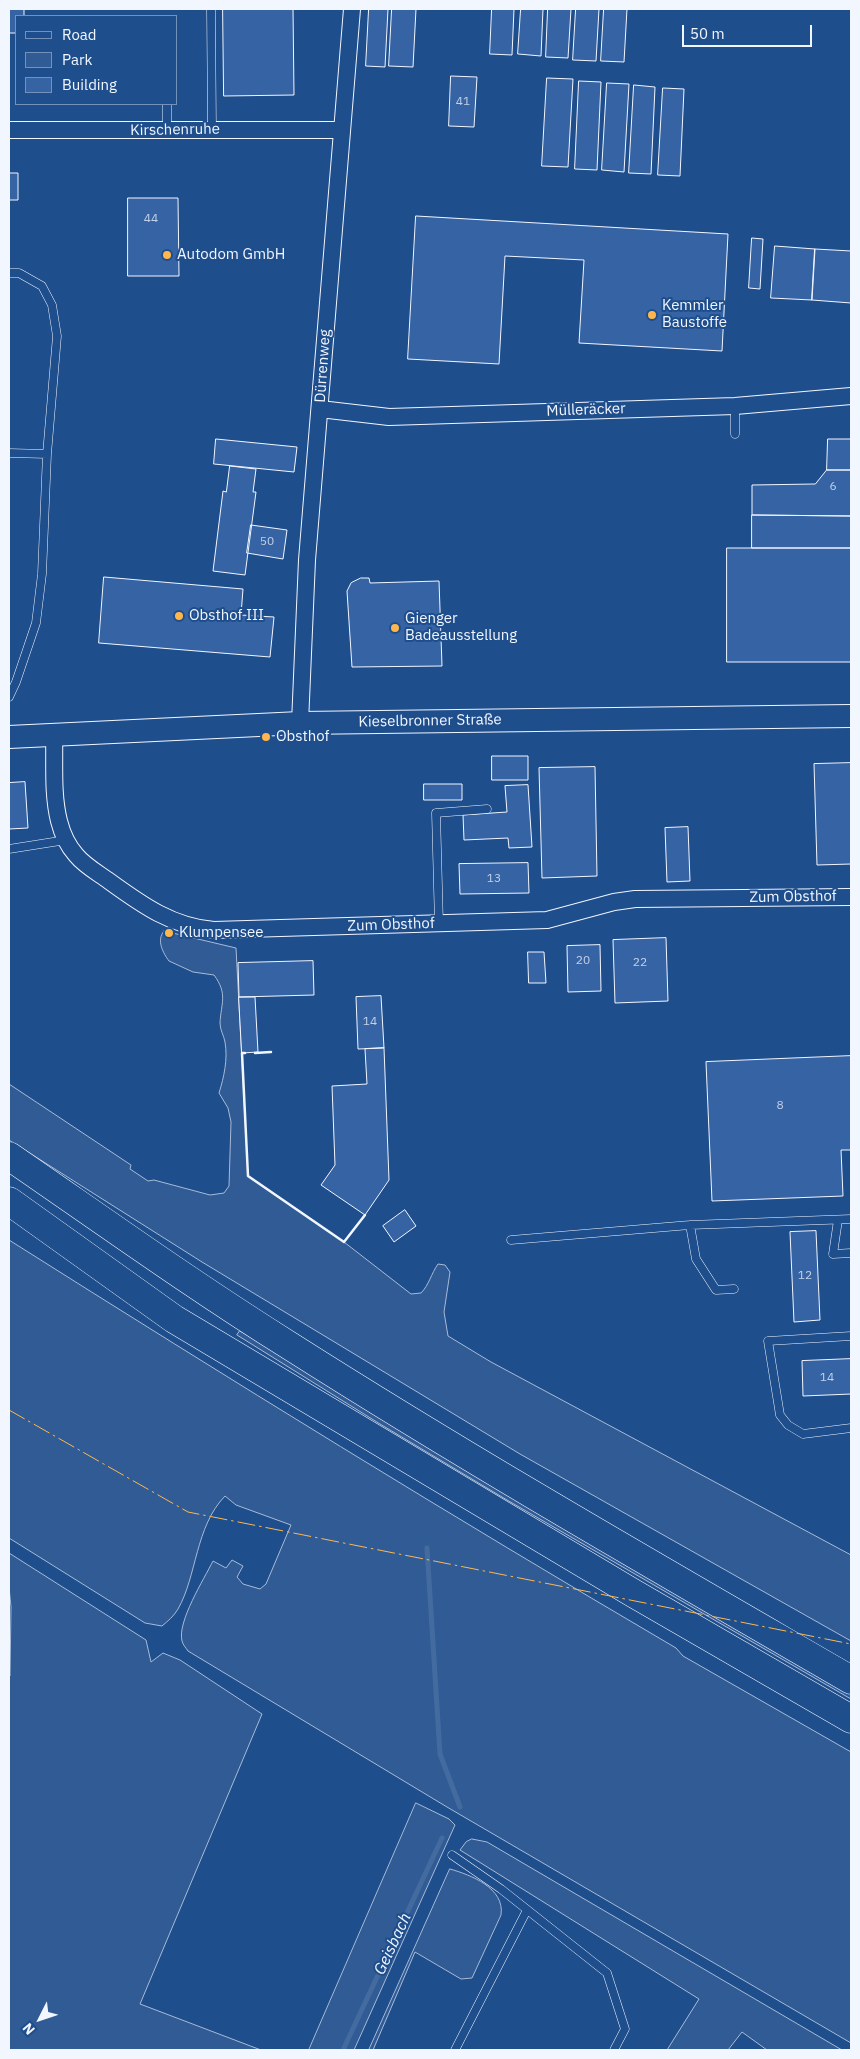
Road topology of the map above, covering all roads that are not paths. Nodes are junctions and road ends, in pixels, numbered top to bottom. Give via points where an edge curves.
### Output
1 (211, 9) edge
2 (352, 9) edge
3 (167, 105) edge
4 (9, 130) edge
5 (212, 130) junction
6 (341, 130) junction
7 (167, 131) junction
8 (9, 273) edge
9 (851, 396) edge
10 (735, 406) junction
11 (320, 409) junction
12 (735, 434) dead end
13 (9, 453) edge
14 (48, 454) junction
15 (9, 697) edge
16 (851, 716) edge
17 (300, 723) junction
18 (54, 734) junction
19 (9, 737) edge
20 (487, 808) dead end
21 (66, 840) junction
22 (9, 849) edge
23 (851, 897) edge
24 (439, 924) junction
25 (9, 1156) edge
26 (9, 1201) edge
27 (851, 1219) edge
28 (838, 1220) junction
29 (690, 1225) junction
30 (511, 1240) dead end
31 (851, 1253) edge
32 (734, 1289) dead end
33 (851, 1336) edge
34 (851, 1428) edge
35 (851, 1680) edge
36 (851, 1719) edge
37 (452, 1855) dead end
38 (527, 1910) junction
39 (455, 2050) edge
40 (614, 2050) edge

1 - 5 lane
2 - 6 street, Dürrenweg
3 - 7 lane
4 - 7 street, Kirschenruhe
5 - 6 street, Kirschenruhe
5 - 7 street, Kirschenruhe
6 - 11 street, Dürrenweg
8 - 14 lane via 19,273 42,286 52,305 57,336
9 - 10 street, Mülleräcker
10 - 11 street, Mülleräcker via 389,416
10 - 12 lane
11 - 17 street, Dürrenweg via 307,560
13 - 14 lane
14 - 15 lane via 42,574 36,623
16 - 17 street, Kieselbronner Straße
17 - 18 street, Kieselbronner Straße
18 - 19 street, Kieselbronner Straße
18 - 21 street, Zum Obsthof via 55,796
20 - 24 lane via 436,814
21 - 22 lane
21 - 24 street, Zum Obsthof via 86,864 142,905 196,929
23 - 24 street, Zum Obsthof via 636,899 547,920
25 - 35 highway via 296,1350 548,1504
26 - 36 highway via 174,1318 633,1593
27 - 28 lane
28 - 29 lane
28 - 31 lane via 833,1254
29 - 30 lane
29 - 32 lane via 696,1259 716,1290
33 - 34 lane via 768,1341 780,1414 788,1425 803,1434
37 - 38 lane
38 - 39 lane
38 - 40 lane via 607,1973 625,2029

